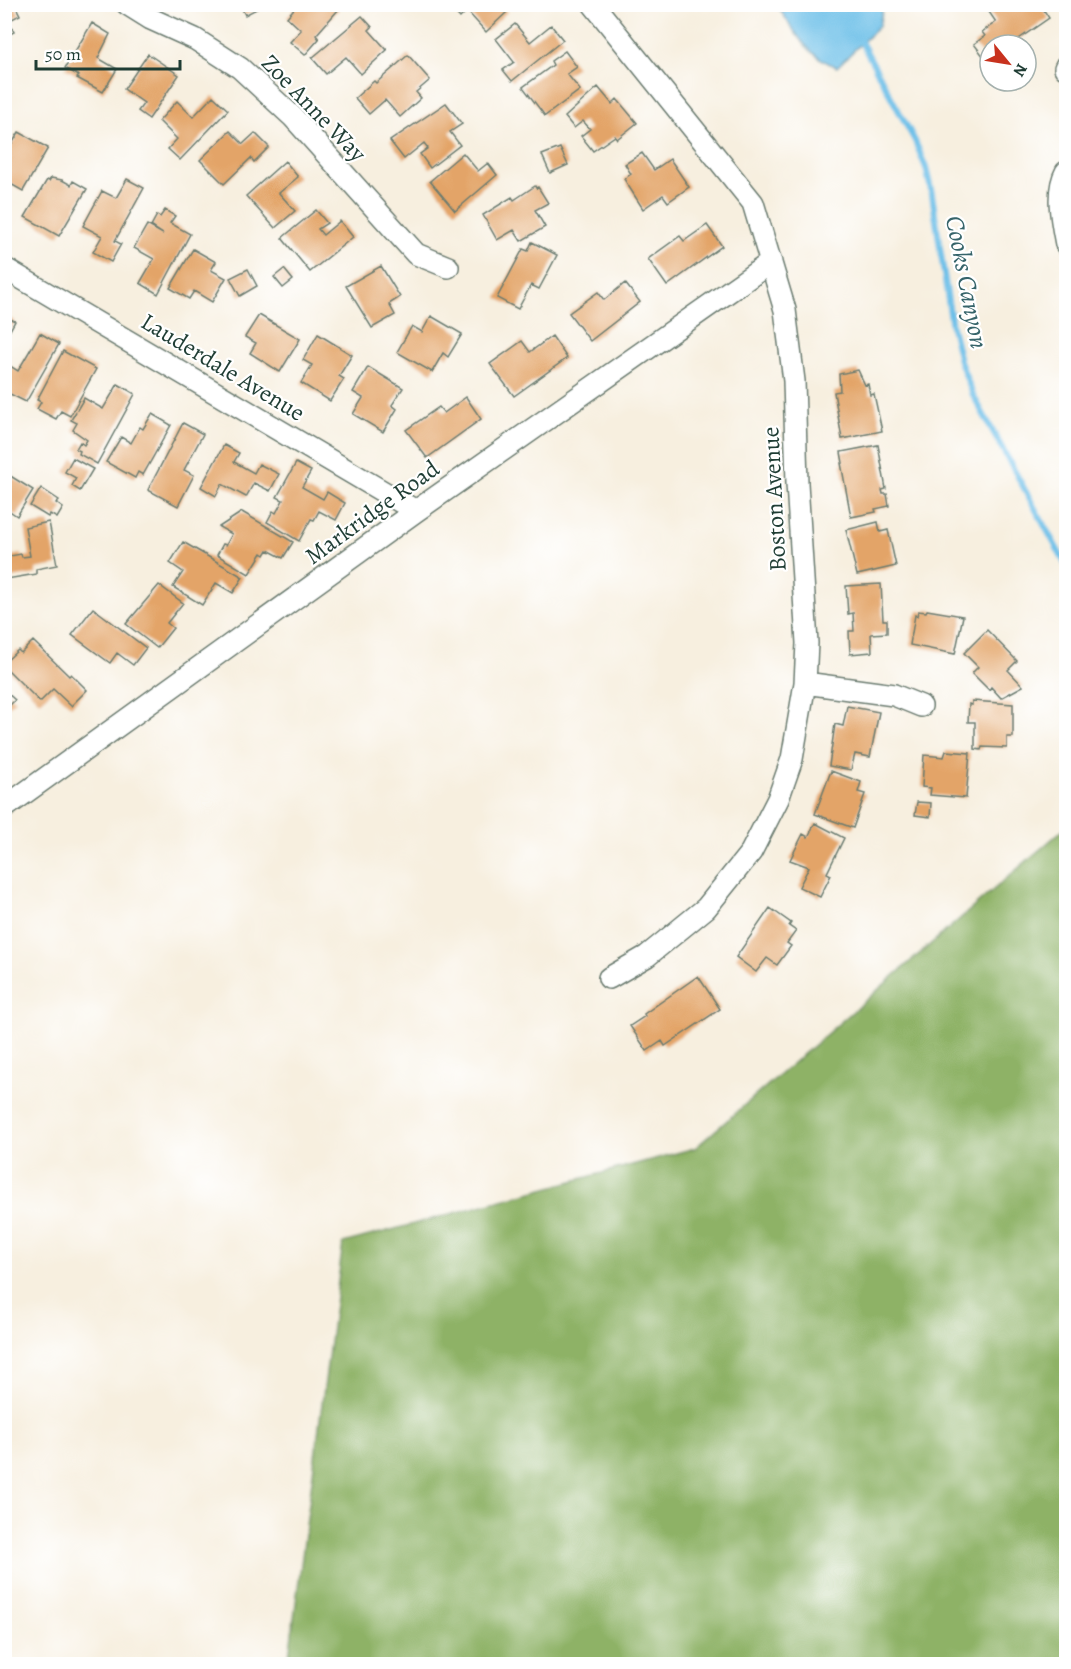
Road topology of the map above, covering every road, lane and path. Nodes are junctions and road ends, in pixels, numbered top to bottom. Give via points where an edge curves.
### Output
1 (127, 4) edge
2 (593, 4) edge
3 (1066, 172) edge
4 (1066, 244) edge
5 (771, 262) junction
6 (448, 267) dead end
7 (4, 268) edge
8 (416, 511) junction
9 (805, 682) junction
10 (921, 706) dead end
11 (4, 808) edge
12 (609, 978) dead end

1 - 6 street, Zoe Anne Way via 195,39 240,68 293,117 416,254
2 - 5 street, Boston Avenue via 753,203
3 - 4 street via 1060,201
5 - 8 street, Markridge Road
5 - 9 street, Boston Avenue via 785,310 794,381 807,643
7 - 8 street, Lauderdale Avenue
8 - 11 street, Markridge Road
9 - 10 street via 894,695
9 - 12 street, Boston Avenue via 792,759 778,799 751,852 706,908 647,956

